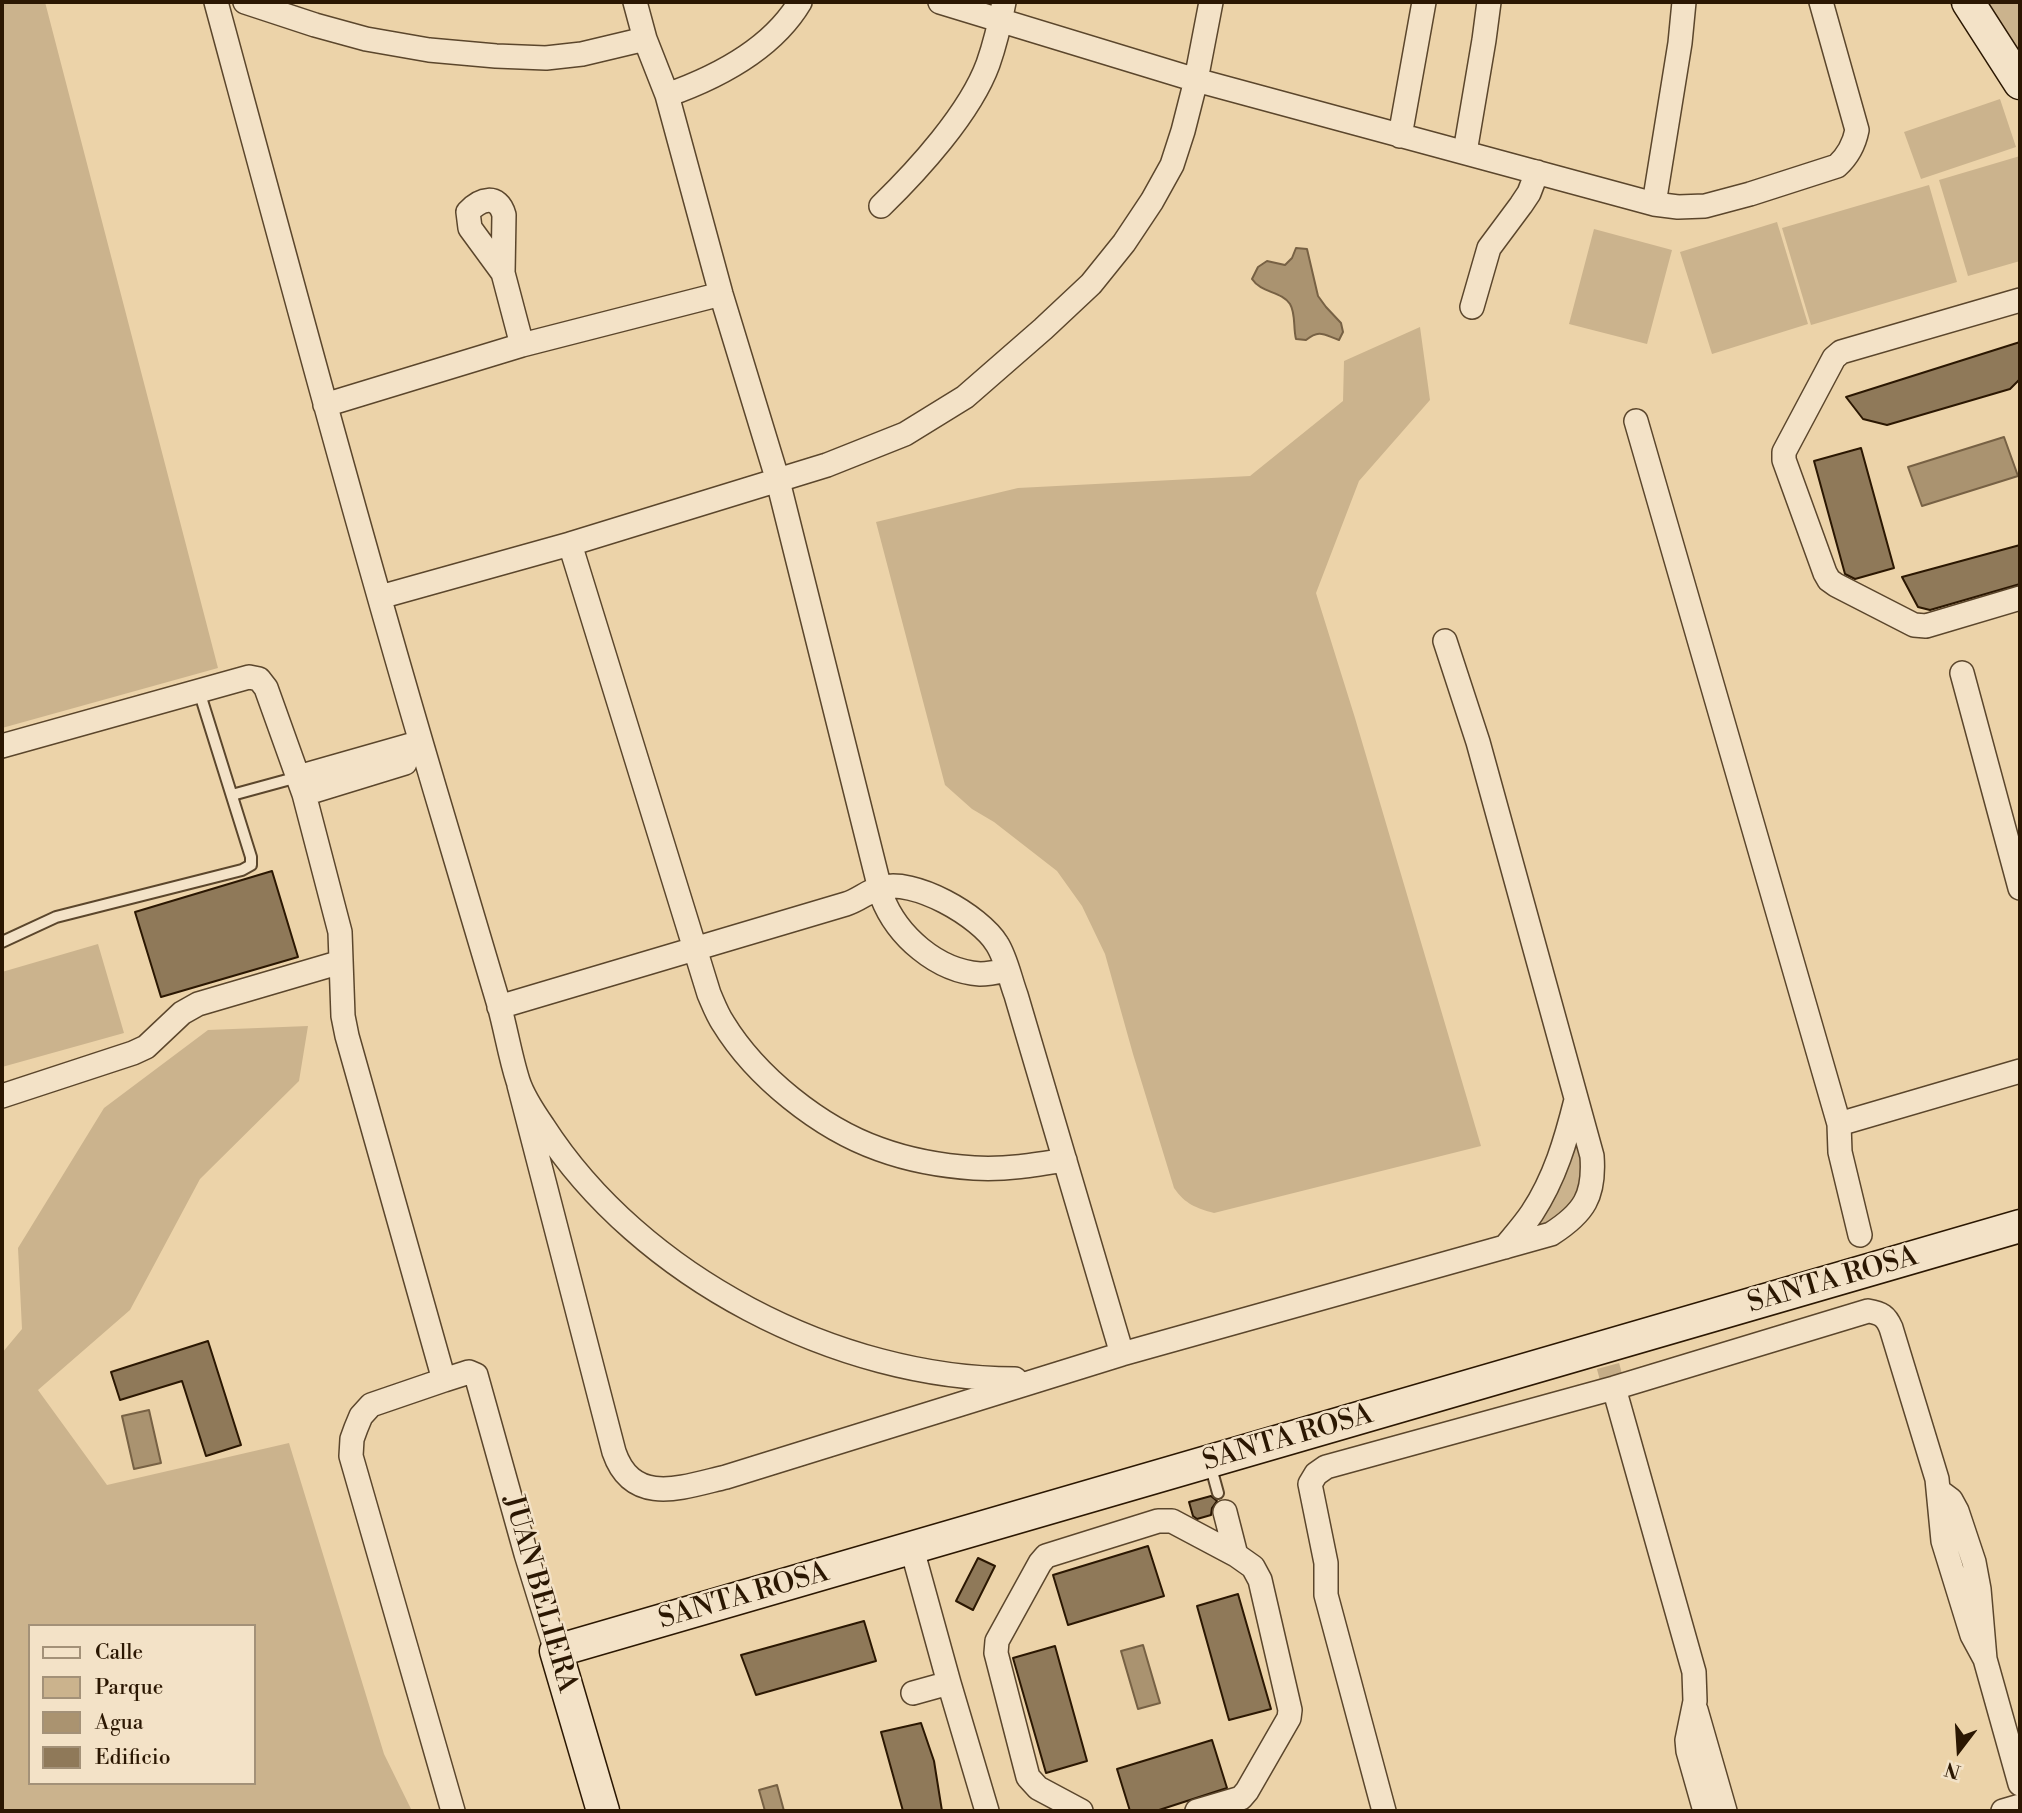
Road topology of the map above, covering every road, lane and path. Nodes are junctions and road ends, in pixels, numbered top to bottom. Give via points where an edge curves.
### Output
1 (216, 2) edge
2 (245, 2) edge
3 (635, 2) edge
4 (800, 2) edge
5 (940, 2) edge
6 (1211, 2) edge
7 (1424, 2) edge
8 (1489, 2) edge
9 (1684, 2) edge
10 (1821, 2) edge
11 (1968, 2) edge
12 (1002, 11) edge
13 (645, 38) junction
14 (1196, 80) junction
15 (2020, 83) edge
16 (667, 95) junction
17 (1400, 136) junction
18 (1465, 152) junction
19 (1537, 172) junction
20 (1654, 204) junction
21 (881, 206) dead end
22 (503, 273) dead end
23 (721, 294) junction
24 (2020, 300) edge
25 (1472, 307) dead end
26 (522, 345) junction
27 (325, 405) junction
28 (1636, 421) dead end
29 (778, 481) junction
30 (570, 544) junction
31 (380, 597) junction
32 (2020, 598) edge
33 (1445, 641) dead end
34 (1962, 673) dead end
35 (199, 691) junction
36 (2, 746) edge
37 (423, 750) junction
38 (301, 786) junction
39 (232, 795) junction
40 (880, 888) junction
41 (2020, 888) edge
42 (2, 942) edge
43 (694, 950) junction
44 (341, 962) junction
45 (1007, 970) junction
46 (499, 1007) junction
47 (2020, 1071) edge
48 (519, 1085) junction
49 (2, 1096) edge
50 (1576, 1097) junction
51 (1839, 1124) junction
52 (1065, 1160) junction
53 (2020, 1226) edge
54 (1860, 1235) dead end
55 (1505, 1247) junction
56 (1122, 1354) junction
57 (1036, 1379) junction
58 (444, 1380) junction
59 (1614, 1388) junction
60 (1209, 1461) junction
61 (1222, 1502) joint
62 (912, 1549) junction
63 (1236, 1555) junction
64 (556, 1651) junction
65 (948, 1684) junction
66 (913, 1693) dead end
67 (1695, 1703) junction
68 (2020, 1784) edge
69 (2020, 1806) edge
70 (453, 1811) edge
71 (603, 1811) edge
72 (987, 1811) edge
73 (1081, 1811) edge
74 (1197, 1811) edge
75 (1384, 1811) edge
76 (1705, 1811) edge
77 (1725, 1811) edge
78 (2003, 1811) edge

1 - 27 street
2 - 13 street via 315,25 429,50 547,58
3 - 13 street
4 - 16 street via 791,17 750,54 699,84
5 - 12 street
6 - 14 street
7 - 17 street
8 - 18 street
9 - 20 street
10 - 20 street via 1857,130 1845,159 1837,166 1704,205
11 - 15 street
12 - 14 street
12 - 21 street via 988,65 977,87 909,179
13 - 16 street
14 - 17 street
14 - 29 street via 1172,165 1124,243 1071,304 965,397 936,416 905,434
16 - 23 street
17 - 18 street
18 - 19 street
19 - 20 street
19 - 25 street via 1529,193 1489,248
22 - 26 street
23 - 26 street
23 - 29 street
24 - 32 street via 1841,352 1784,452 1784,460 1825,573 1836,585 1914,625 1926,626
26 - 27 street
27 - 31 street
28 - 51 street
29 - 30 street
29 - 40 street
30 - 31 street
30 - 43 street
31 - 37 street
33 - 50 street via 1478,742
34 - 41 street
35 - 36 street
35 - 38 street via 249,677 259,680 266,688
35 - 39 lane
37 - 38 street
37 - 46 street
38 - 39 lane
38 - 44 street via 340,932
39 - 42 lane via 251,865 56,917
40 - 43 street via 857,901
40 - 45 street via 917,889 958,911 997,943
40 - 45 street via 888,914 911,941 935,959 982,974
43 - 46 street
43 - 52 street via 723,1022 748,1057 801,1105 842,1133 891,1153 974,1168 1020,1168
44 - 49 street via 198,1004 146,1047
44 - 58 street via 347,1036
45 - 52 street
46 - 48 street
47 - 51 street
48 - 57 street via 545,1129 607,1205 644,1239 737,1302 792,1330 886,1363 954,1376
48 - 57 street via 614,1452 628,1478 654,1489 726,1477
50 - 55 street via 1557,1166 1532,1213
50 - 55 street via 1592,1156 1593,1183 1586,1202 1573,1220 1551,1234
51 - 54 street via 1840,1152
52 - 56 street
53 - 60 street, SANTA ROSA via 1605,1353
55 - 56 street
56 - 57 street
58 - 64 street, JUAN BELIERA via 469,1372 476,1376
58 - 70 street via 371,1405 356,1428 351,1456
59 - 67 street via 1694,1672
59 - 68 street via 1868,1311 1886,1317 1939,1491 1943,1541 1972,1635 1985,1659
59 - 75 street via 1326,1467 1310,1484 1326,1563 1326,1595
60 - 61 lane
60 - 62 street, SANTA ROSA
61 - 63 street
62 - 64 street, SANTA ROSA
62 - 65 street
63 - 73 street via 1172,1521 1158,1521 1046,1556 1040,1563 997,1641 996,1653 1028,1777 1038,1788
63 - 74 street via 1253,1567 1261,1580 1289,1718 1241,1798
64 - 71 street, JUAN BELIERA
65 - 66 street
65 - 72 street
67 - 76 street via 1688,1751
67 - 77 street
69 - 78 street

